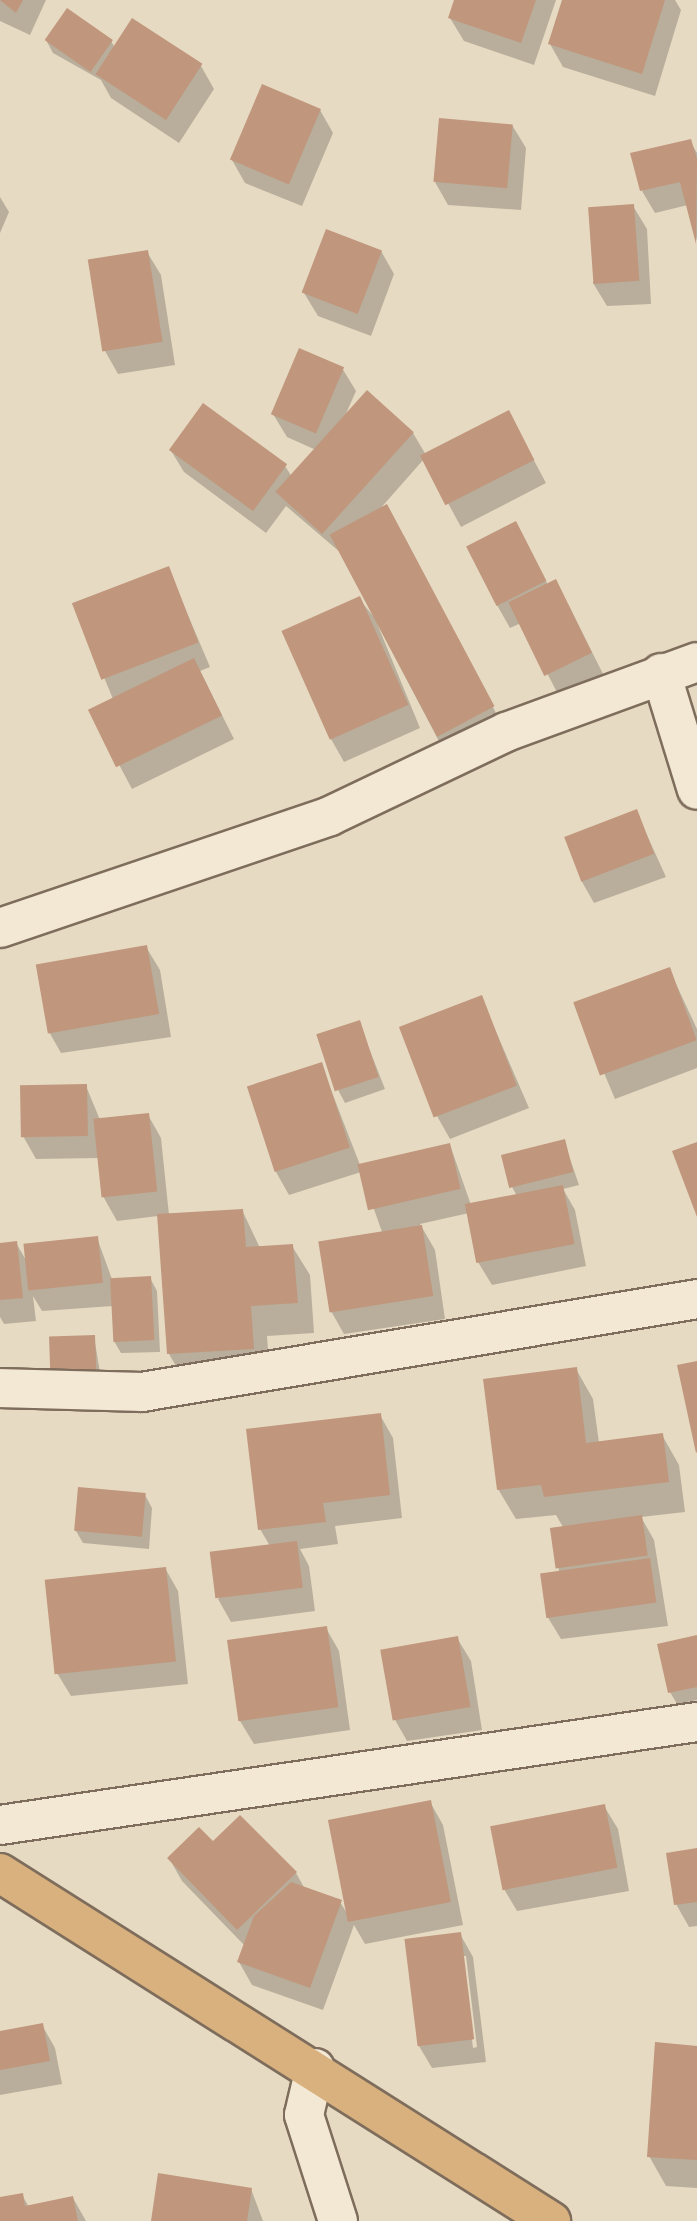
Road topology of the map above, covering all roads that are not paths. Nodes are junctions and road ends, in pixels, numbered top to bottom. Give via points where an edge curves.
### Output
1 (697, 662) edge
2 (661, 673) junction
3 (697, 790) edge
4 (0, 928) edge
5 (697, 1299) edge
6 (0, 1388) edge
7 (697, 1722) edge
8 (0, 1825) edge
9 (0, 1873) edge
10 (315, 2068) junction
11 (338, 2221) edge
12 (551, 2221) edge

1 - 2 street
2 - 3 street
2 - 4 street via 506,732 330,816
5 - 6 street via 142,1392
7 - 8 street
9 - 10 highway
10 - 11 street via 304,2115
10 - 12 highway

